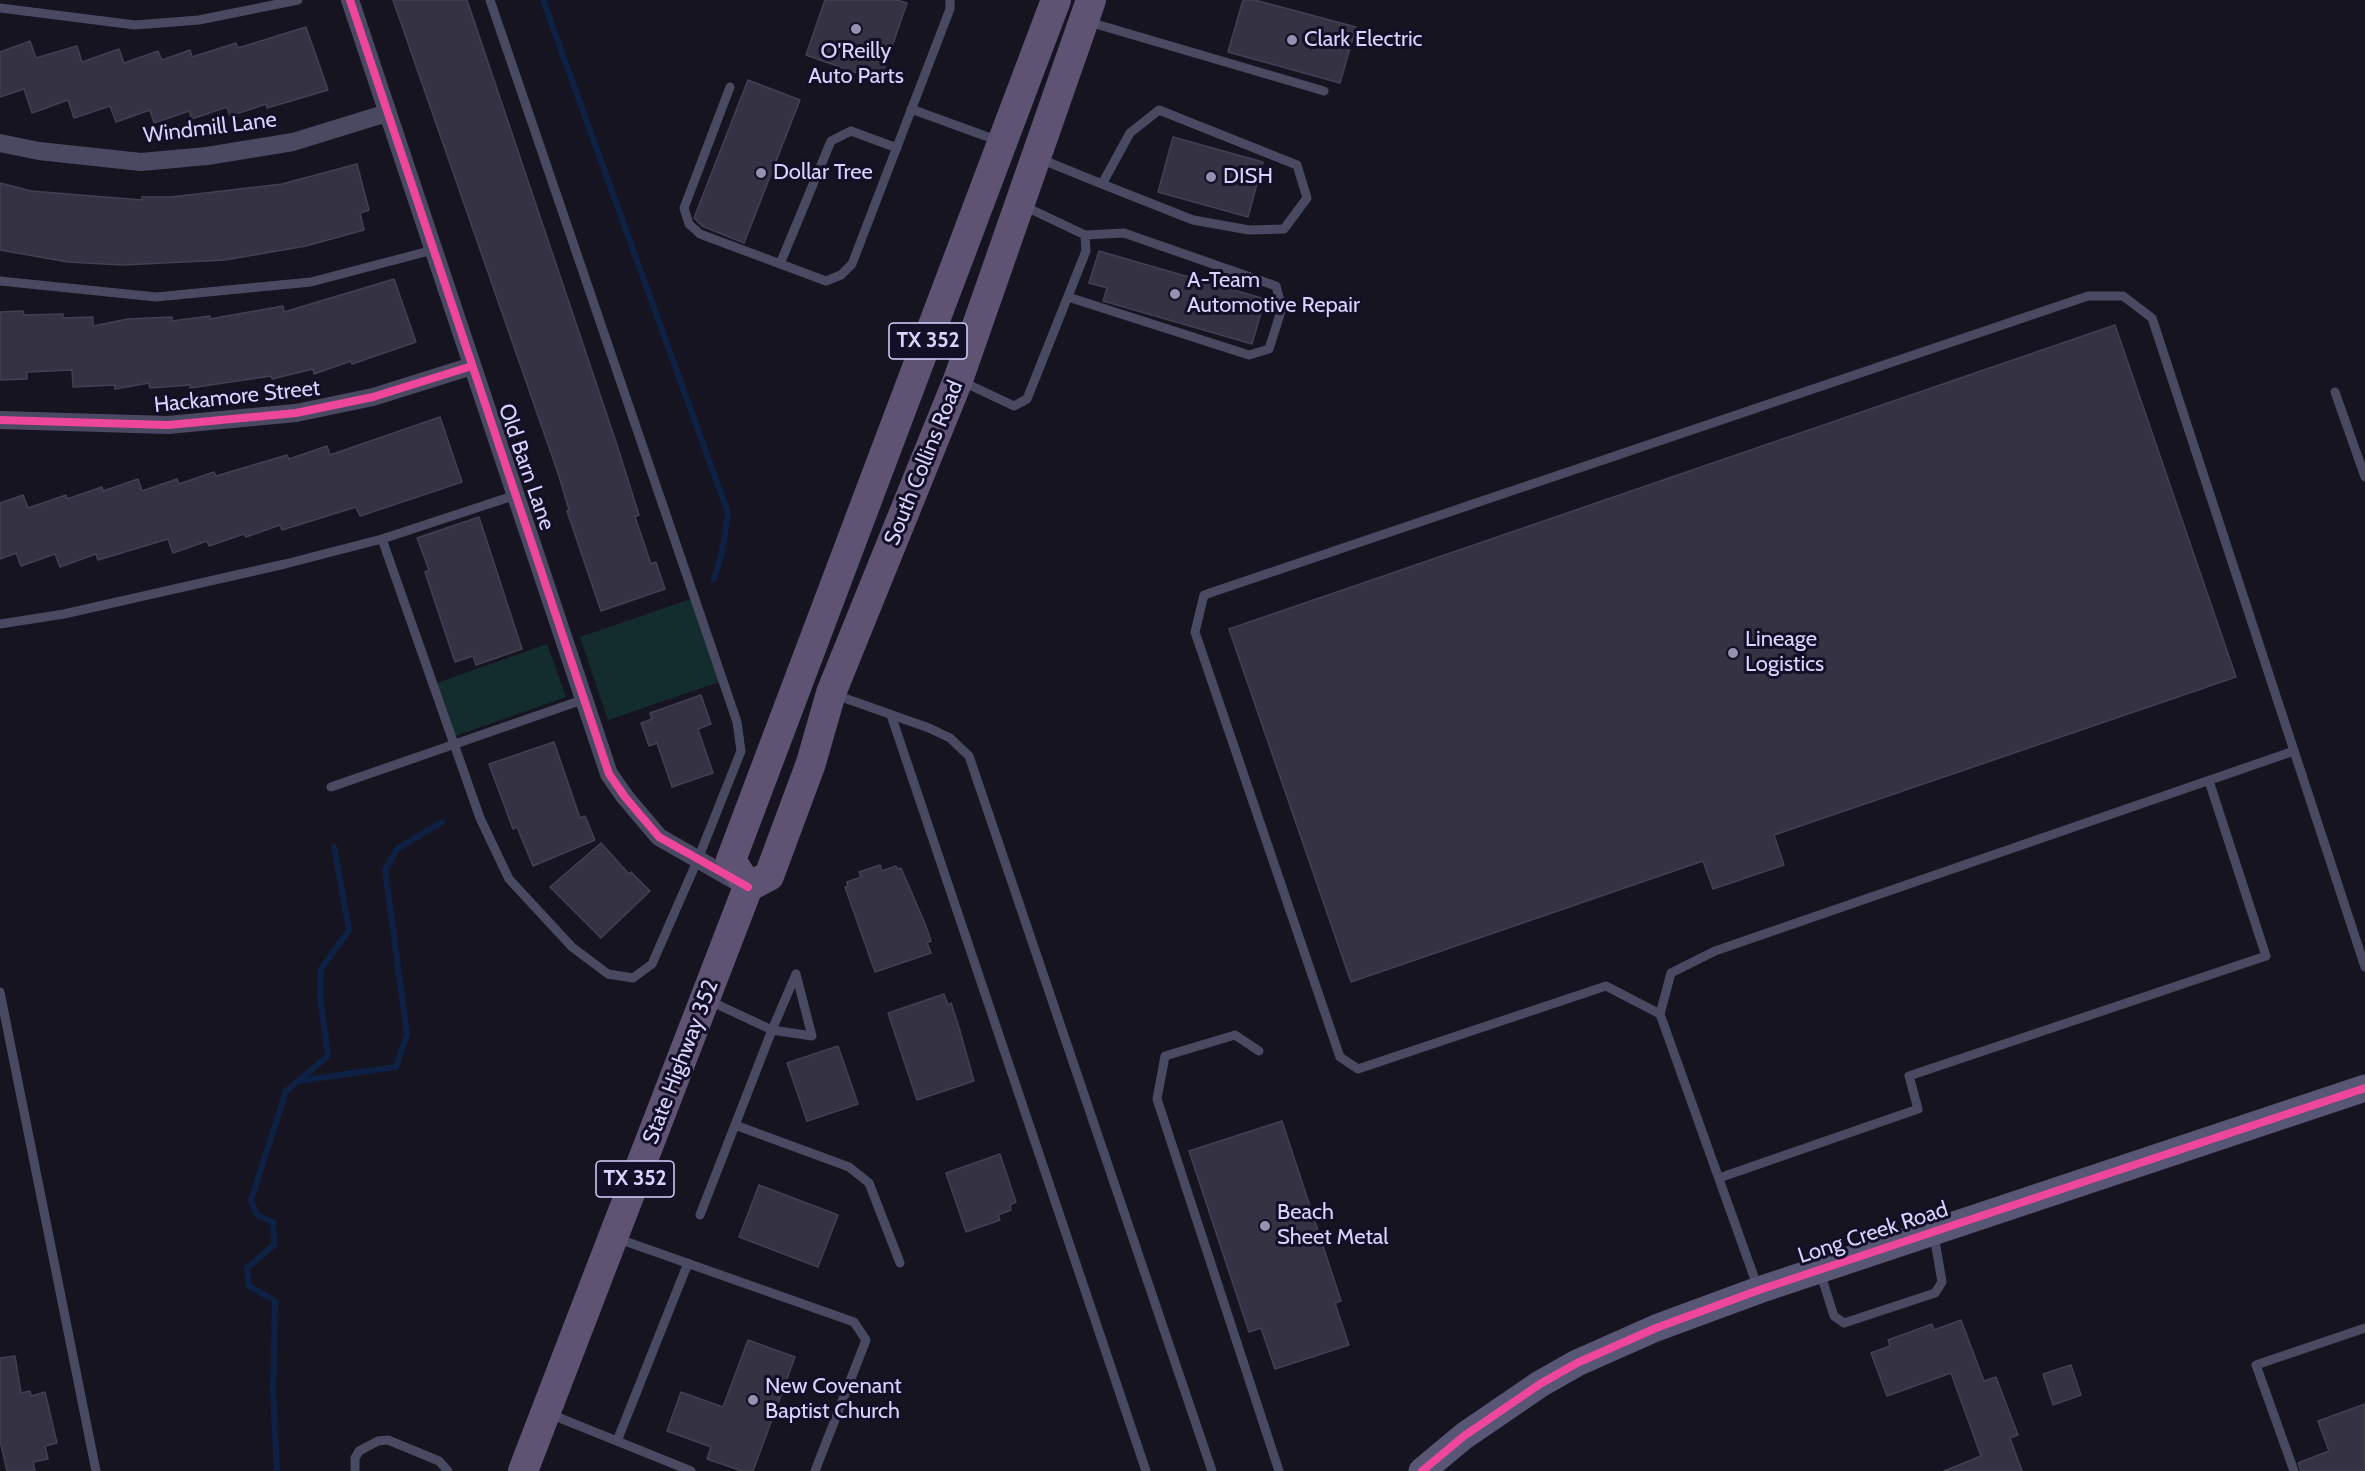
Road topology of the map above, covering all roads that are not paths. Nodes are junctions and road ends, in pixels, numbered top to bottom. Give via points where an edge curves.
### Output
1 (298, 0) edge
2 (350, 0) edge
3 (490, 0) edge
4 (950, 0) edge
5 (1056, 0) edge
6 (0, 8) edge
7 (1087, 10) edge
8 (730, 87) dead end
9 (1324, 91) dead end
10 (911, 109) junction
11 (387, 113) junction
12 (1002, 142) junction
13 (0, 143) edge
14 (897, 148) junction
15 (1036, 157) junction
16 (1102, 184) junction
17 (1020, 204) junction
18 (1084, 236) junction
19 (434, 250) junction
20 (780, 264) junction
21 (0, 281) edge
22 (1068, 297) junction
23 (472, 366) junction
24 (958, 380) junction
25 (2335, 393) dead end
26 (0, 420) edge
27 (2365, 477) edge
28 (516, 495) junction
29 (382, 539) junction
30 (0, 624) edge
31 (800, 682) junction
32 (585, 699) junction
33 (827, 706) junction
34 (891, 715) junction
35 (454, 743) junction
36 (2294, 751) junction
37 (2209, 781) junction
38 (331, 787) dead end
39 (698, 859) junction
40 (748, 887) junction
41 (2365, 967) edge
42 (0, 992) edge
43 (705, 999) junction
44 (1660, 1014) junction
45 (772, 1030) junction
46 (1259, 1051) dead end
47 (2365, 1088) edge
48 (735, 1125) junction
49 (1719, 1178) junction
50 (700, 1215) dead end
51 (1933, 1232) junction
52 (613, 1237) junction
53 (688, 1263) junction
54 (900, 1263) dead end
55 (1819, 1270) junction
56 (1759, 1290) junction
57 (2365, 1328) edge
58 (545, 1412) junction
59 (617, 1441) junction
60 (96, 1471) edge
61 (355, 1471) edge
62 (448, 1471) edge
63 (523, 1471) edge
64 (691, 1471) edge
65 (814, 1471) edge
66 (1146, 1471) edge
67 (1212, 1471) edge
68 (1279, 1471) edge
69 (1422, 1471) edge
70 (2294, 1471) edge

1 - 6 lane via 199,20 135,25
2 - 11 street, Old Barn Lane
3 - 39 lane via 737,722 741,751
4 - 10 lane via 950,9
5 - 12 main road, South Collins Road / TX 352
7 - 9 lane
7 - 15 main road, South Collins Road / TX 352
8 - 20 lane via 684,208 689,224 700,234
10 - 12 lane
10 - 14 lane
11 - 13 street, Windmill Lane via 293,142 141,162
11 - 19 street, Old Barn Lane
12 - 31 main road, South Collins Road / TX 352
14 - 20 lane via 851,131 831,141
14 - 20 lane via 852,264 841,275 826,281
15 - 16 lane
15 - 17 main road, South Collins Road / TX 352
16 - 16 lane via 1193,220 1249,230 1284,229 1307,198 1297,165 1159,110 1130,133
17 - 18 lane
17 - 24 main road, South Collins Road / TX 352
18 - 22 lane via 1086,250
18 - 22 lane via 1124,233 1276,286 1282,308 1269,349 1249,355
19 - 21 lane via 311,282 156,297
19 - 23 street, Old Barn Lane
22 - 24 lane via 1027,399 1014,406
23 - 26 street, Hackamore Street via 374,397 296,413 168,425
23 - 28 street, Old Barn Lane
24 - 33 main road, South Collins Road / TX 352
25 - 27 lane
28 - 29 lane
28 - 32 street, Old Barn Lane
29 - 30 lane via 64,614
29 - 35 lane
31 - 33 main road
31 - 40 main road, TX 352 via 731,860
32 - 35 lane
32 - 39 street, Old Barn Lane via 609,774 625,797 659,837
33 - 34 lane
33 - 40 main road, TX 352 via 811,763 769,876
34 - 66 lane
34 - 67 lane via 950,738 969,756
35 - 38 lane
35 - 39 lane via 480,818 509,879 572,947 608,974 633,978 652,964
36 - 37 lane
36 - 41 lane
36 - 44 lane via 2152,318 2122,296 2088,296 1204,595 1195,632 1340,1057 1358,1069 1606,986
37 - 44 lane via 1715,951 1671,973
37 - 49 lane via 2266,956 1909,1076 1918,1109
39 - 40 street, Old Barn Lane
40 - 43 main road, State Highway 352 / TX 352
42 - 60 lane
43 - 45 lane
43 - 52 main road, State Highway 352 / TX 352
44 - 49 lane
45 - 45 lane via 776,1021 796,974 812,1036
45 - 48 lane
46 - 68 lane via 1235,1035 1165,1056 1157,1099
47 - 51 street, Long Creek Road
48 - 50 lane
48 - 54 lane via 849,1167 869,1183
49 - 56 lane
51 - 55 street, Long Creek Road
51 - 55 lane via 1942,1282 1935,1293 1844,1323 1834,1316
52 - 53 lane
52 - 58 main road, State Highway 352 / TX 352
53 - 59 lane
53 - 65 lane via 854,1323 866,1340
55 - 56 street, Long Creek Road
56 - 69 street, Long Creek Road via 1656,1328 1577,1363 1504,1407
57 - 70 lane via 2256,1365
58 - 59 lane
58 - 63 main road, State Highway 352 / TX 352
59 - 64 lane
61 - 62 lane via 359,1451 388,1440 439,1461

